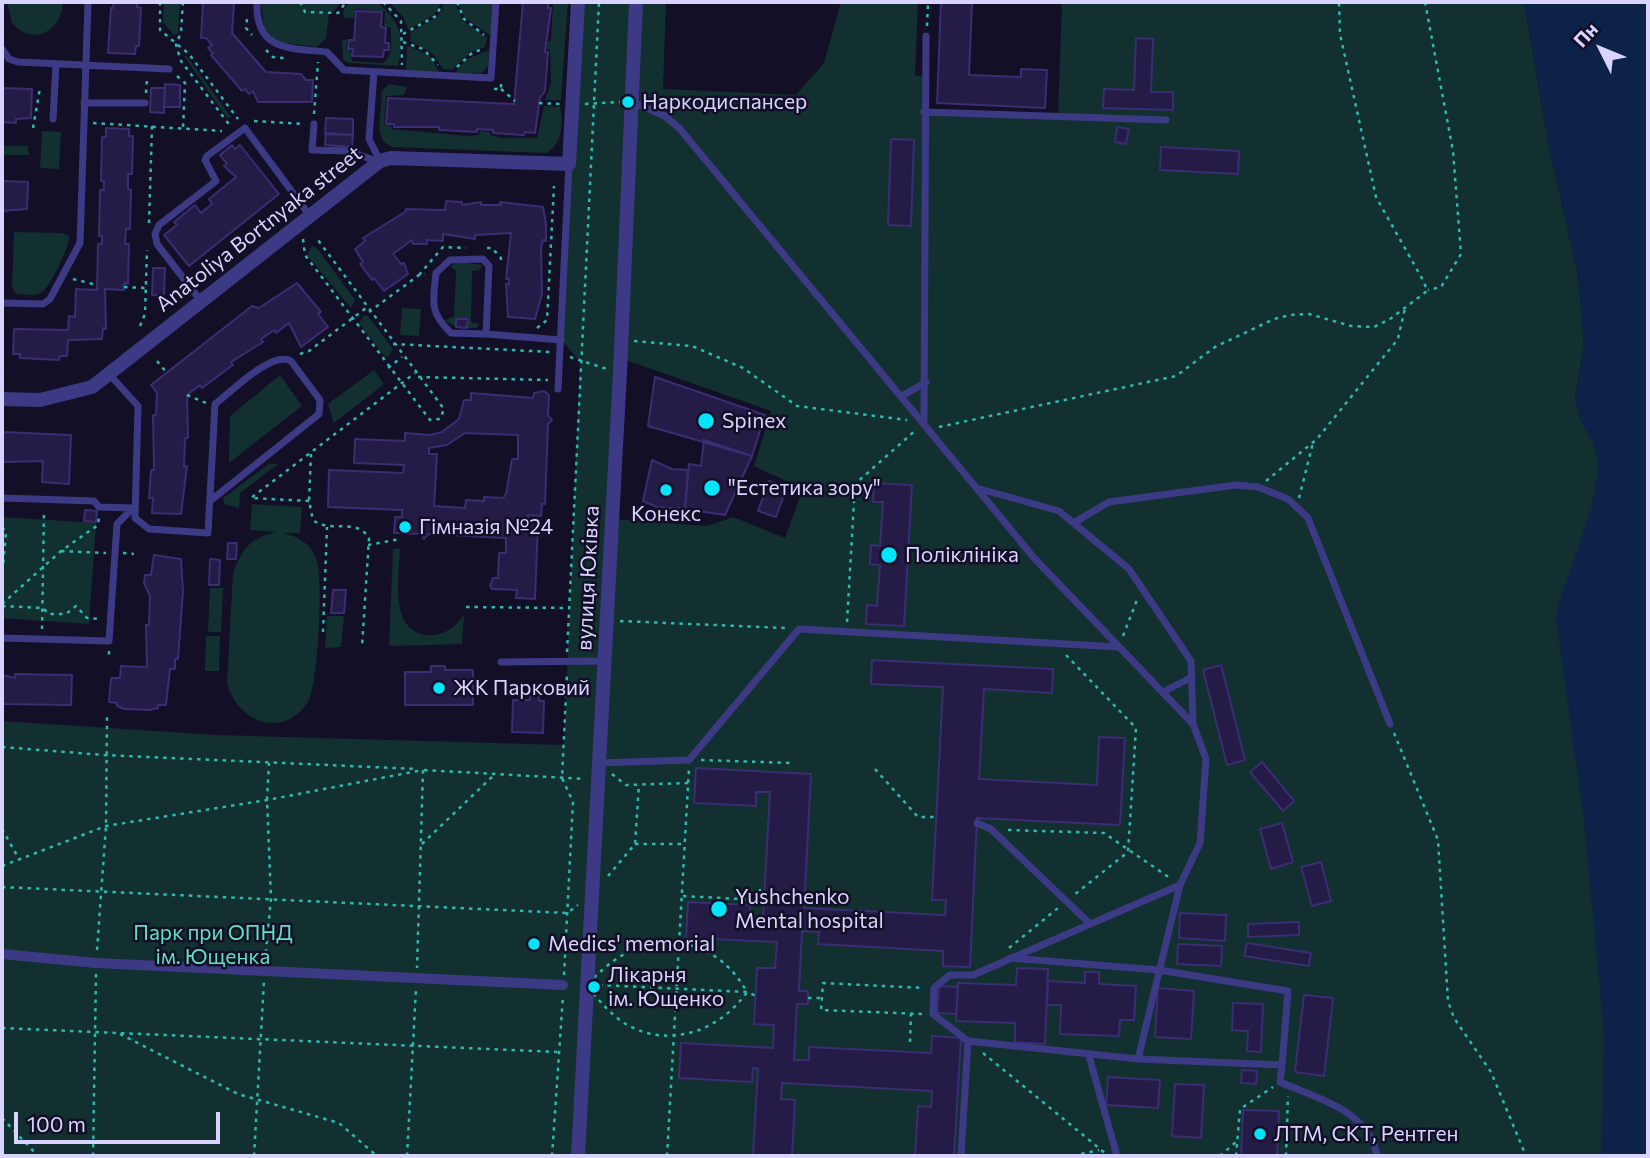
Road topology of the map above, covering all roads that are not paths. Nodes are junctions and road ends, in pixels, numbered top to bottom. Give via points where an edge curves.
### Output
1 (88, 2) edge
2 (257, 2) edge
3 (496, 2) edge
4 (578, 2) edge
5 (636, 2) edge
6 (926, 36) road end
7 (2, 49) edge
8 (56, 64) junction
9 (86, 67) junction
10 (169, 69) road end
11 (374, 72) junction
12 (631, 102) junction
13 (84, 103) junction
14 (145, 103) dead end
15 (924, 112) junction
16 (53, 119) dead end
17 (1166, 120) dead end
18 (314, 124) road end
19 (379, 162) junction
20 (569, 164) junction
21 (306, 219) junction
22 (201, 301) junction
23 (2, 303) edge
24 (486, 334) junction
25 (561, 340) junction
26 (109, 373) junction
27 (926, 382) junction
28 (558, 385) road end
29 (902, 396) junction
30 (2, 399) edge
31 (924, 422) junction
32 (979, 489) junction
33 (2, 498) edge
34 (210, 501) junction
35 (133, 508) junction
36 (1075, 522) junction
37 (2, 638) edge
38 (1119, 647) junction
39 (605, 661) junction
40 (501, 662) dead end
41 (1192, 677) junction
42 (1163, 692) junction
43 (1194, 724) junction
44 (1390, 724) road end
45 (600, 763) junction
46 (977, 823) dead end
47 (1181, 885) junction
48 (1089, 923) junction
49 (2, 954) edge
50 (1010, 958) junction
51 (1159, 970) junction
52 (564, 985) road end
53 (968, 1041) junction
54 (1090, 1056) junction
55 (1138, 1059) junction
56 (1282, 1065) junction
57 (578, 1156) edge
58 (961, 1156) edge
59 (1116, 1156) edge
60 (1377, 1156) edge

1 - 9 lane
2 - 11 lane via 256,18 277,46 327,52 344,70
3 - 11 lane via 491,78
4 - 20 street
5 - 12 street, вулиця Юківка
6 - 15 lane
7 - 8 lane via 13,61
8 - 9 lane
8 - 16 lane
9 - 10 lane
9 - 13 lane
11 - 19 lane via 369,139
12 - 29 lane via 665,116 680,129
12 - 39 street, вулиця Юківка
13 - 14 lane
13 - 23 lane via 79,243 50,299 43,304
15 - 17 lane
15 - 27 lane
18 - 19 lane via 312,150 350,151
19 - 20 street, Anatoliya Bortnyaka street via 391,158
19 - 21 street, Anatoliya Bortnyaka street
20 - 25 lane
21 - 22 street, Anatoliya Bortnyaka street
21 - 22 lane via 245,128 206,156 215,181 159,225 155,234 157,244
22 - 26 street, Anatoliya Bortnyaka street
24 - 24 lane via 489,266 484,259 450,260 436,273 432,306 437,320 451,332
24 - 25 lane
25 - 28 lane
26 - 30 street, Anatoliya Bortnyaka street via 86,391 40,400
26 - 35 lane via 138,406
27 - 29 lane
27 - 31 lane
29 - 31 lane
31 - 32 lane
32 - 36 lane via 1049,507
32 - 38 lane via 1035,559
33 - 35 lane
34 - 34 lane via 319,414 320,400 291,361 272,360 215,404
34 - 35 lane via 208,533 149,529 137,522
35 - 37 lane via 117,524 109,641
36 - 41 lane via 1123,562 1142,587 1191,661
36 - 44 lane via 1110,502 1223,486 1258,487 1297,505 1308,518
38 - 42 lane
38 - 45 lane via 799,629 689,760
39 - 40 lane
39 - 45 street, вулиця Юківка
41 - 42 lane
41 - 43 lane
42 - 43 lane
43 - 47 lane via 1206,759 1200,836
45 - 57 street, вулиця Юківка
46 - 48 lane via 991,830
47 - 48 lane
47 - 51 lane
48 - 50 lane
49 - 52 street
50 - 51 lane
50 - 53 lane via 973,975 950,975 934,988 933,1014
51 - 55 lane
51 - 56 lane via 1287,991
53 - 54 lane
53 - 58 lane
54 - 55 lane
54 - 59 lane
55 - 56 lane
56 - 60 lane via 1284,1084 1357,1119 1371,1137

